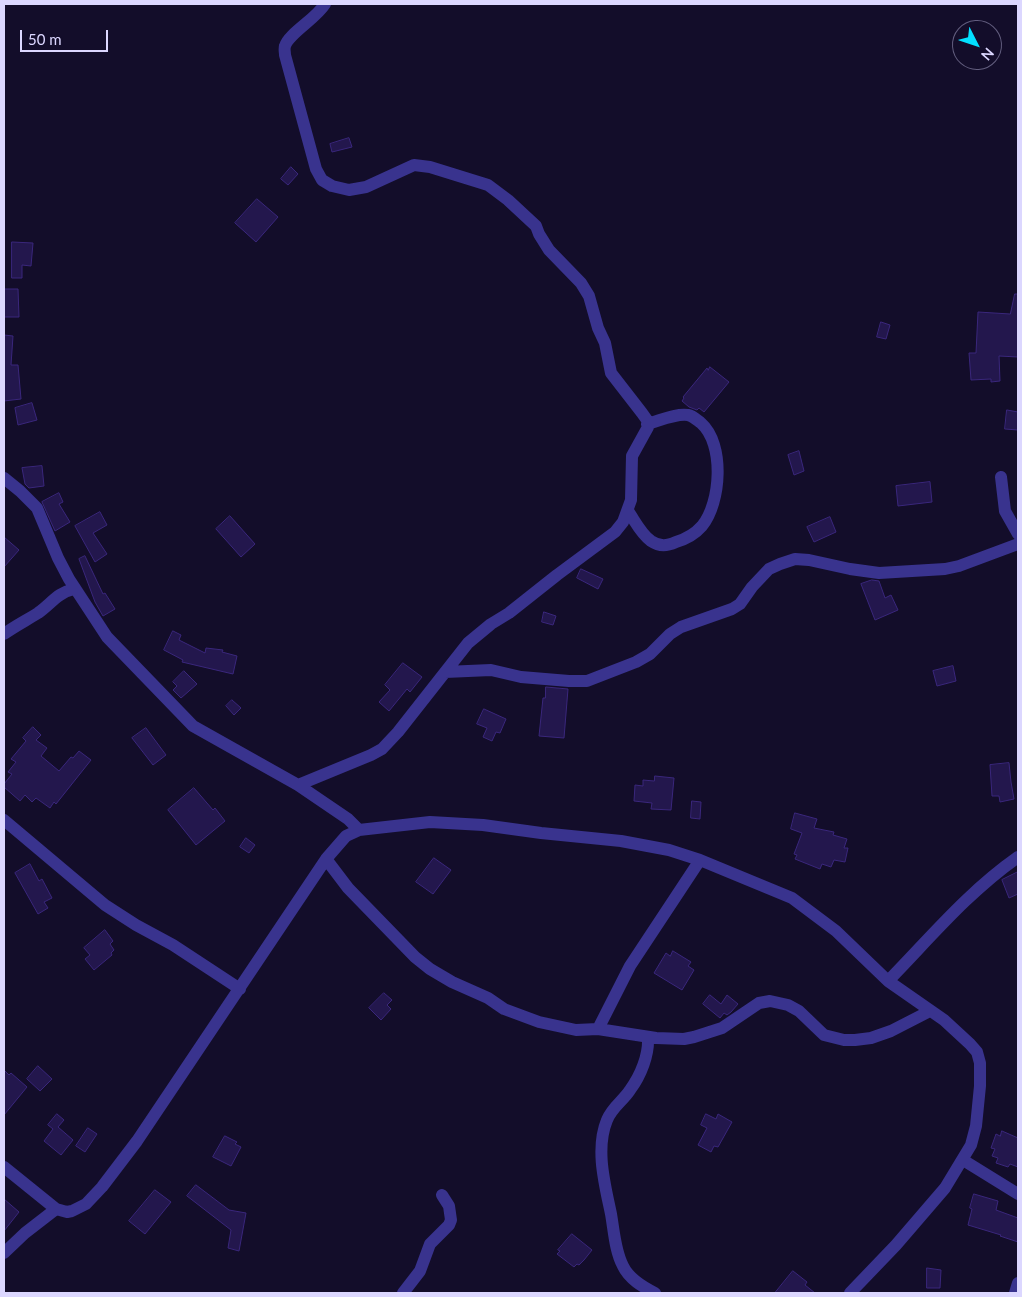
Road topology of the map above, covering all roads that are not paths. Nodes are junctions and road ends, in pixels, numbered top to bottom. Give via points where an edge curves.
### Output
1 (325, 4) edge
2 (648, 424) junction
3 (1002, 477) dead end
4 (4, 478) edge
5 (628, 511) junction
6 (1018, 534) edge
7 (1018, 544) edge
8 (74, 589) junction
9 (4, 634) edge
10 (445, 672) junction
11 (298, 786) junction
12 (4, 820) edge
13 (359, 830) junction
14 (1018, 857) edge
15 (326, 859) junction
16 (700, 860) junction
17 (888, 981) junction
18 (240, 989) junction
19 (930, 1011) junction
20 (598, 1029) junction
21 (648, 1036) junction
22 (963, 1160) junction
23 (4, 1167) edge
24 (1018, 1194) edge
25 (442, 1195) dead end
26 (56, 1209) junction
27 (4, 1253) edge
28 (1018, 1282) edge
29 (403, 1293) edge
30 (655, 1293) edge
31 (850, 1293) edge
32 (1015, 1293) edge

1 - 2 street via 291,38 285,46 284,55 316,169 322,180 349,190 366,187 414,165 488,185 536,226 549,250 581,283 589,296 612,373
2 - 5 street via 632,456
2 - 5 street via 688,415 706,427 715,446 717,460 715,499 702,526 688,538 670,545 661,546 651,541
3 - 6 street via 1005,512
4 - 8 street via 36,508
5 - 10 street via 615,532 490,624 468,643
7 - 10 street via 945,569 879,573 809,560 780,564 769,569 732,609 681,627 636,662 587,680 522,678 491,670
8 - 9 street via 60,594
8 - 11 street via 107,637 193,726
10 - 11 street via 382,749
11 - 13 street
12 - 18 street via 104,905
13 - 15 street via 346,836
13 - 16 street via 430,822 483,824 629,842
14 - 17 street via 961,904
15 - 18 street
15 - 20 street via 348,888 415,957 452,982 517,1015 576,1030
16 - 17 street via 792,898 836,931
16 - 20 street via 630,966
17 - 19 street
18 - 26 street via 102,1187 77,1210 66,1212
19 - 21 street via 871,1038 844,1040 824,1035 793,1008 770,1001 759,1003 722,1028 694,1037
19 - 22 street via 970,1044 980,1063 976,1126
20 - 21 street
21 - 30 street via 649,1048 637,1079 606,1122 602,1160 623,1266 635,1280
22 - 24 street
22 - 31 street via 945,1188
23 - 26 street
25 - 29 street via 449,1206 449,1226 430,1244 420,1271
26 - 27 street
28 - 32 street

